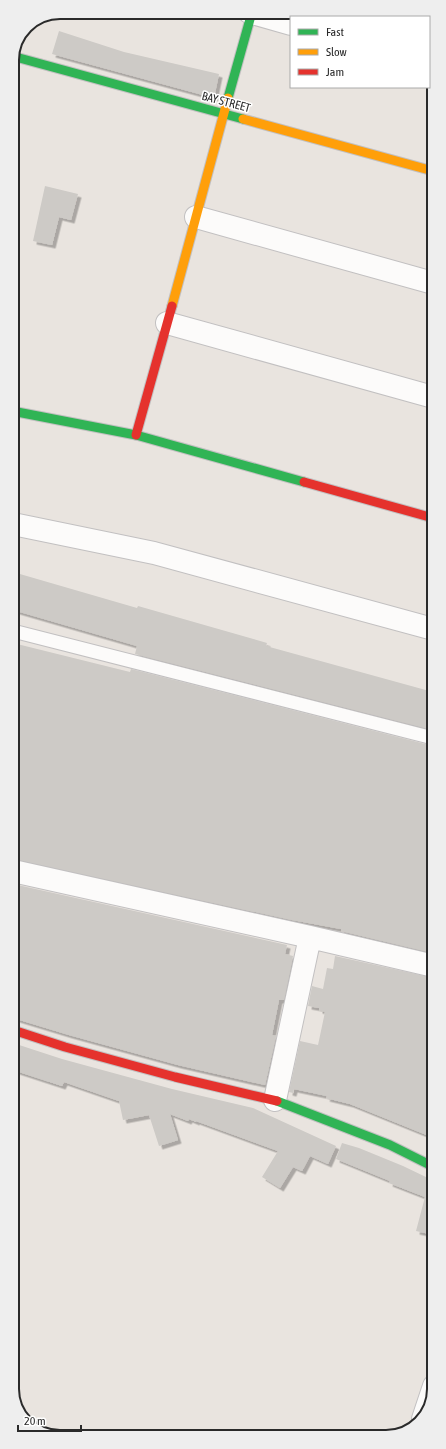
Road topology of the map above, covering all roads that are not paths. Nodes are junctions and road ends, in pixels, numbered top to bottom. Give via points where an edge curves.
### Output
1 (249, 19) edge
2 (274, 19) edge
3 (290, 24) edge
4 (19, 58) edge
5 (224, 114) junction
6 (427, 169) edge
7 (196, 217) junction
8 (427, 281) edge
9 (167, 323) junction
10 (427, 395) edge
11 (19, 412) edge
12 (136, 435) junction
13 (427, 516) edge
14 (19, 525) edge
15 (427, 627) edge
16 (19, 633) edge
17 (427, 736) edge
18 (19, 872) edge
19 (310, 937) junction
20 (427, 964) edge
21 (19, 1032) edge
22 (275, 1100) junction
23 (427, 1164) edge

1 - 5 street
2 - 3 street
4 - 5 street, BAY STREET
5 - 6 street, BAY STREET
5 - 7 street
7 - 8 street
7 - 9 street
9 - 10 street
9 - 12 street
11 - 12 street
12 - 13 street
14 - 15 street via 154,553
16 - 17 lane
18 - 19 street
19 - 20 street
19 - 22 street
21 - 22 street via 175,1077
22 - 23 street via 390,1145

